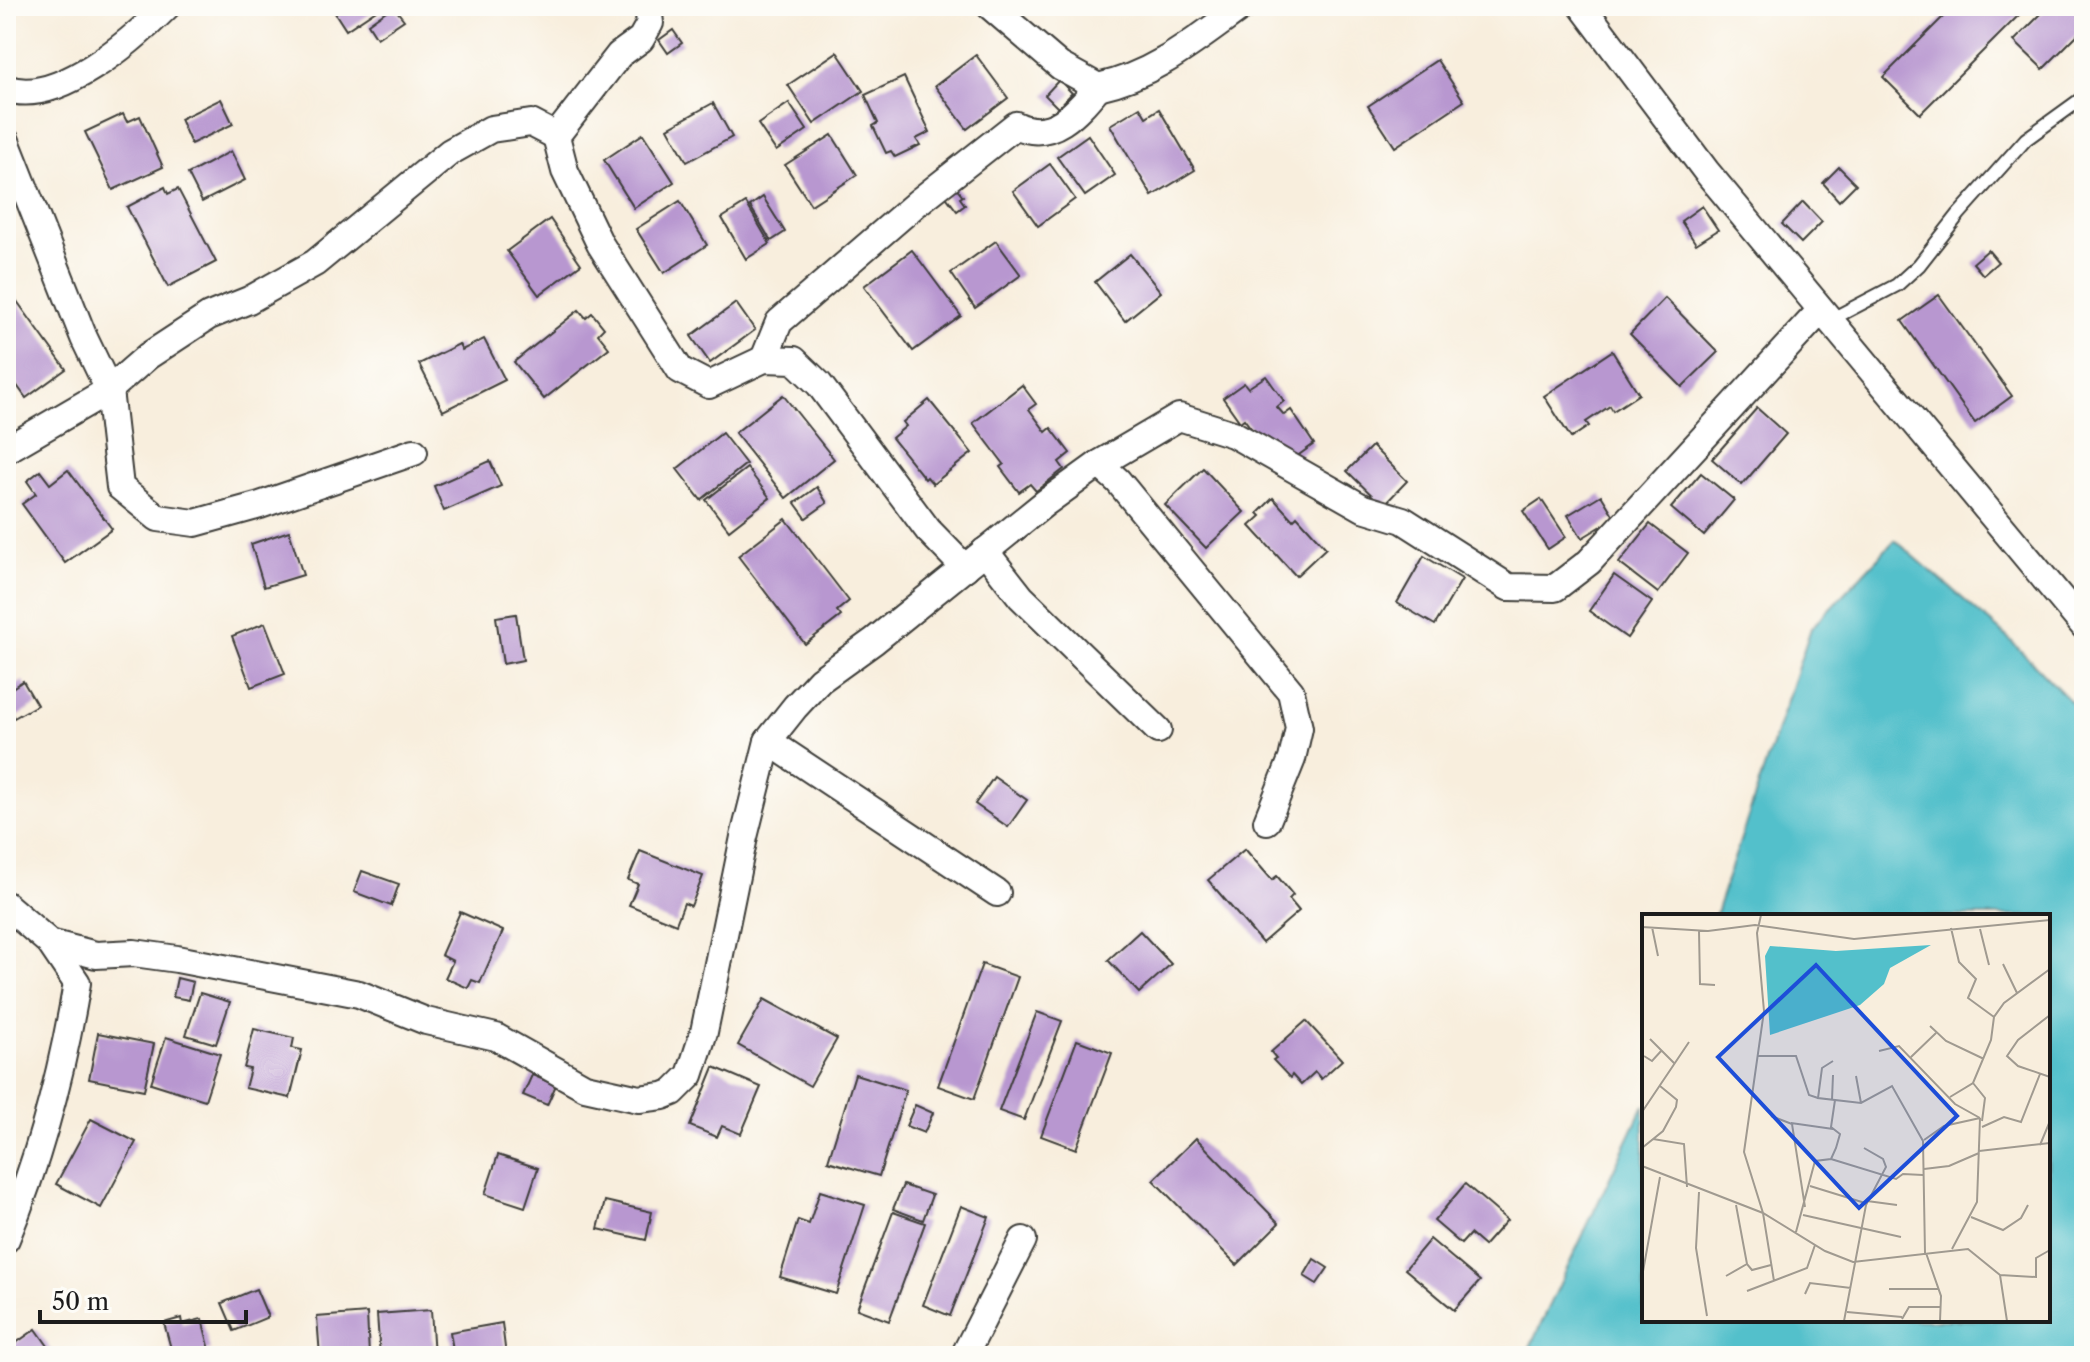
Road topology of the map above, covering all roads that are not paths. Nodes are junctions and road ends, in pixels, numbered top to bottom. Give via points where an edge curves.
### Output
1 (167, 6) edge
2 (648, 6) edge
3 (990, 6) edge
4 (1243, 6) edge
5 (1582, 6) edge
6 (1098, 87) junction
7 (6, 88) edge
8 (2084, 97) edge
9 (556, 136) junction
10 (6, 141) edge
11 (1825, 315) junction
12 (764, 359) junction
13 (109, 390) junction
14 (6, 450) edge
15 (414, 452) dead end
16 (1099, 464) junction
17 (975, 559) junction
18 (2084, 626) edge
19 (1158, 730) dead end
20 (768, 741) junction
21 (1267, 821) dead end
22 (997, 893) dead end
23 (6, 905) edge
24 (50, 943) junction
25 (6, 1239) edge
26 (1023, 1240) dead end
27 (964, 1356) edge

1 - 7 street via 110,57 65,83 18,93
2 - 9 street via 650,23 641,39 619,55
3 - 6 street via 1060,66
4 - 6 street via 1138,76
5 - 11 street via 1706,171
6 - 12 street via 1075,115 1046,130 1016,125 917,203 779,322
8 - 11 lane via 2026,139 1897,285
9 - 12 street via 565,171 600,244 680,370 709,385
9 - 13 street via 531,123 491,129 450,152 315,263 209,316 148,356
10 - 13 street
11 - 16 street via 1589,562 1555,588 1508,587 1403,520 1363,508 1233,434 1179,417
11 - 18 street
12 - 17 street via 794,360 819,384 928,530
13 - 14 street
13 - 15 street via 120,487 158,518 195,523
16 - 17 street
16 - 21 street via 1291,692 1299,728
17 - 19 street
17 - 20 street via 820,680
20 - 22 street
20 - 24 street via 704,1032 690,1075 663,1096 639,1099 585,1087 496,1037 426,1021 359,994 177,959 96,955
23 - 24 street
24 - 25 street via 77,983 68,1036 22,1201
26 - 27 street

